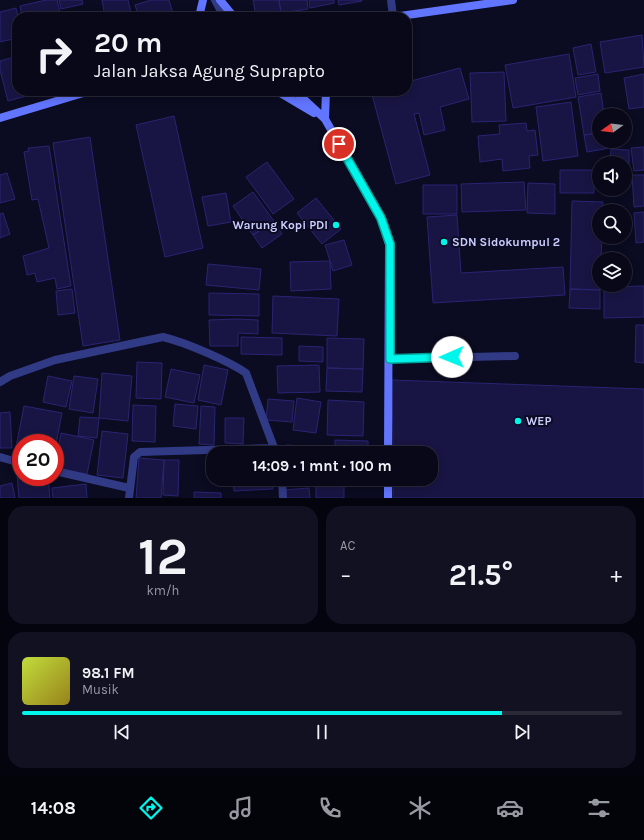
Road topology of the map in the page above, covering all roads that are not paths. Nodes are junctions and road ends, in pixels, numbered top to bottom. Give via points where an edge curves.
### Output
1 (203, 0) edge
2 (215, 0) edge
3 (220, 0) edge
4 (391, 0) edge
5 (513, 0) edge
6 (200, 12) edge
7 (221, 12) edge
8 (230, 12) edge
9 (392, 12) edge
10 (412, 14) edge
11 (73, 96) edge
12 (286, 96) edge
13 (300, 96) edge
14 (326, 96) edge
15 (0, 118) edge
16 (325, 119) junction
17 (515, 356) dead end
18 (390, 359) junction
19 (0, 382) edge
20 (274, 446) edge
21 (388, 446) edge
22 (206, 451) edge
23 (0, 457) edge
24 (12, 460) edge
25 (64, 473) edge
26 (282, 486) edge
27 (388, 486) edge
28 (129, 488) junction
29 (128, 498) edge
30 (283, 498) edge
31 (388, 498) edge

1 - 6 main road
2 - 7 street
3 - 8 main road
4 - 9 street
5 - 10 main road
11 - 15 main road
12 - 16 main road
13 - 16 main road
14 - 16 main road
16 - 18 main road via 381,218 390,244
17 - 18 street
18 - 21 main road
19 - 20 street via 55,360 163,337 246,372
22 - 28 street via 140,452 134,457
23 - 24 street
25 - 28 street
26 - 30 street
27 - 31 main road
28 - 29 street

